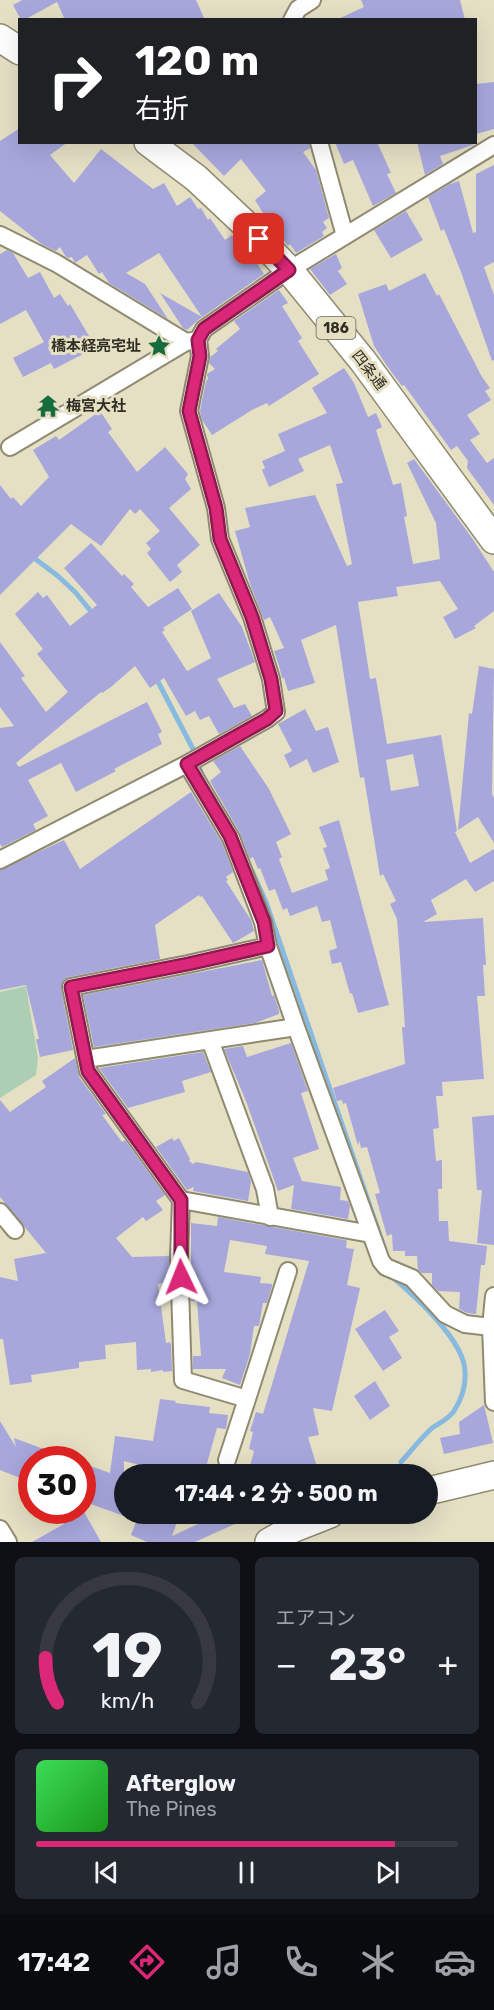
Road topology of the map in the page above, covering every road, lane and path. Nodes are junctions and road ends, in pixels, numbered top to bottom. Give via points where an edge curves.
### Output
1 (312, 0) edge
2 (293, 18) edge
3 (0, 38) edge
4 (18, 50) edge
5 (151, 144) edge
6 (319, 144) edge
7 (494, 145) edge
8 (0, 235) edge
9 (345, 236) junction
10 (289, 270) junction
11 (192, 341) junction
12 (10, 447) dead end
13 (494, 540) edge
14 (187, 764) junction
15 (0, 860) edge
16 (268, 946) junction
17 (296, 1027) junction
18 (210, 1040) junction
19 (86, 1059) junction
20 (181, 1200) junction
21 (0, 1212) edge
22 (270, 1217) junction
23 (0, 1231) edge
24 (371, 1234) junction
25 (288, 1271) dead end
26 (494, 1296) edge
27 (490, 1327) junction
28 (247, 1399) junction
29 (494, 1402) edge
30 (227, 1460) dead end
31 (494, 1475) edge
32 (438, 1489) edge
33 (305, 1524) edge
34 (0, 1529) edge
35 (8, 1542) edge
36 (268, 1542) edge

1 - 2 street via 298,9
3 - 4 main road
5 - 10 main road, 四条通 / 186 via 196,178
6 - 9 street
7 - 9 street
8 - 11 street
9 - 10 street
10 - 11 street
10 - 13 main road, 四条通 / 186 via 363,361
11 - 12 street
11 - 14 street via 200,356 189,411 216,508 220,539 252,617 271,679 276,711
14 - 15 street
14 - 16 street via 230,836 264,922
16 - 17 street
16 - 19 street via 71,987
17 - 18 street
17 - 24 street
18 - 19 street
18 - 22 street via 265,1189
19 - 20 street via 88,1071
20 - 22 street
20 - 28 street via 183,1380
21 - 23 street via 15,1230
22 - 24 street
24 - 27 street via 386,1267 412,1278 445,1314 465,1324
25 - 28 street
26 - 27 street
27 - 29 street
28 - 30 street
31 - 32 main road
33 - 36 main road
34 - 35 street

